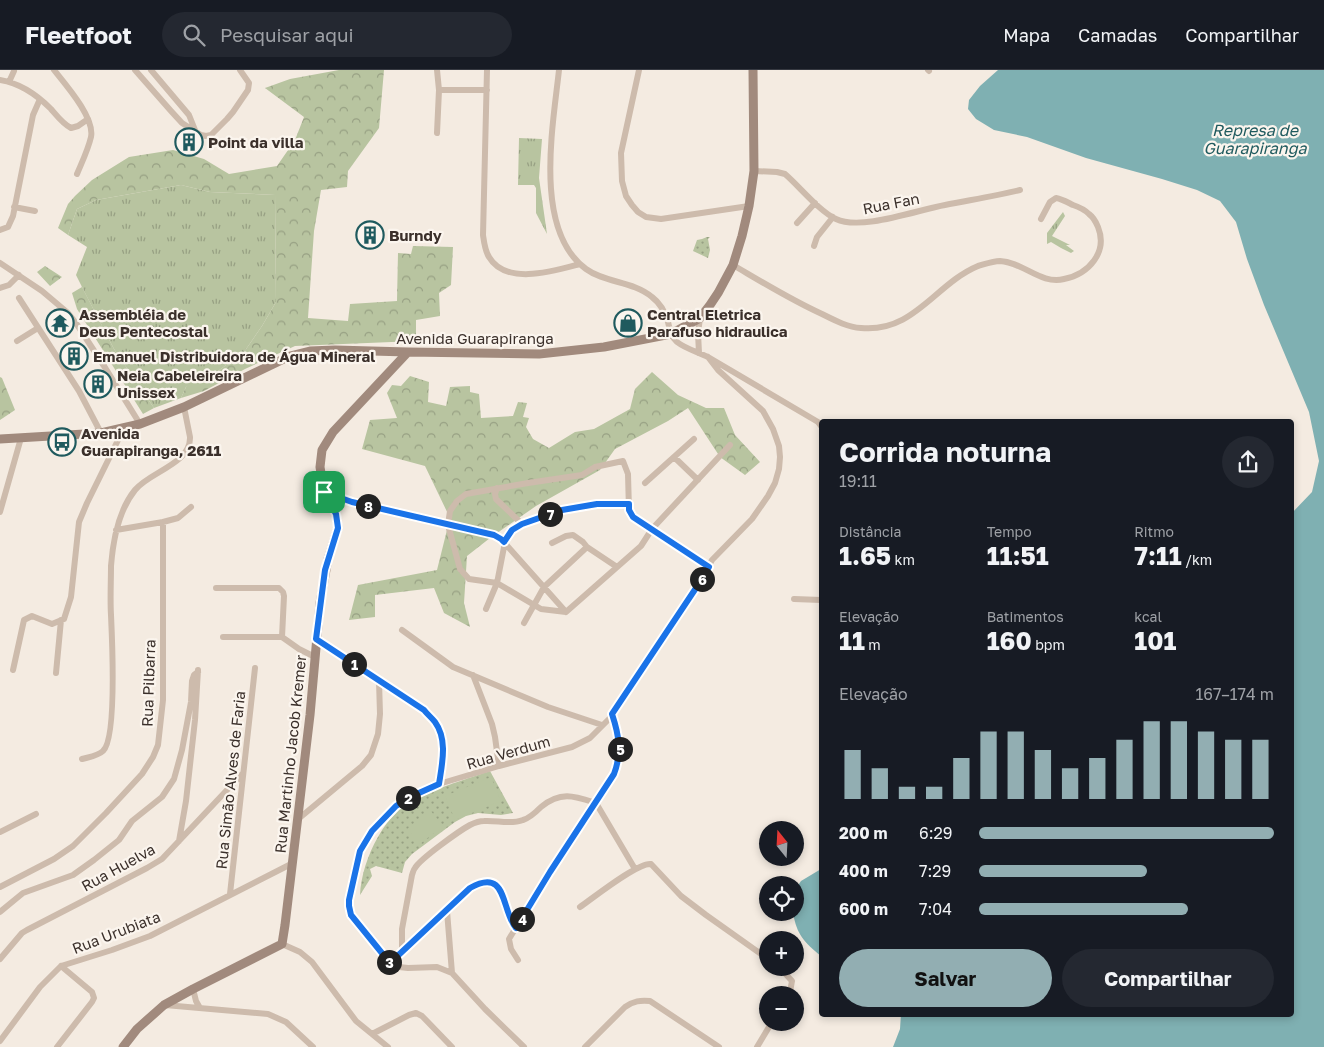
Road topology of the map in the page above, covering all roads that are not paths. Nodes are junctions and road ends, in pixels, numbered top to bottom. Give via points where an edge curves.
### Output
1 (54, 70) edge
2 (135, 70) edge
3 (151, 70) edge
4 (240, 70) edge
5 (437, 70) edge
6 (487, 70) edge
7 (559, 70) edge
8 (639, 70) edge
9 (752, 70) edge
10 (14, 71) dead end
11 (0, 80) edge
12 (9, 82) junction
13 (439, 90) junction
14 (487, 90) junction
15 (40, 98) junction
16 (88, 119) junction
17 (195, 130) junction
18 (437, 133) dead end
19 (754, 171) junction
20 (77, 174) dead end
21 (1020, 190) dead end
22 (816, 203) junction
23 (749, 206) junction
24 (14, 208) junction
25 (35, 212) dead end
26 (833, 217) junction
27 (1041, 219) dead end
28 (798, 224) dead end
29 (0, 230) edge
30 (814, 246) dead end
31 (0, 263) edge
32 (580, 264) junction
33 (733, 265) junction
34 (19, 275) junction
35 (0, 288) edge
36 (19, 298) dead end
37 (700, 318) junction
38 (38, 328) junction
39 (671, 334) junction
40 (17, 341) dead end
41 (408, 352) junction
42 (699, 353) junction
43 (708, 357) junction
44 (184, 408) junction
45 (819, 423) edge
46 (140, 424) junction
47 (124, 428) junction
48 (101, 433) junction
49 (21, 438) junction
50 (0, 439) edge
51 (694, 439) dead end
52 (730, 445) dead end
53 (674, 457) junction
54 (698, 480) junction
55 (645, 483) dead end
56 (497, 488) junction
57 (324, 492) junction
58 (629, 504) junction
59 (191, 507) dead end
60 (0, 512) edge
61 (163, 522) junction
62 (522, 524) junction
63 (448, 525) junction
64 (116, 530) junction
65 (652, 530) junction
66 (504, 542) junction
67 (552, 543) dead end
68 (587, 547) junction
69 (617, 567) junction
70 (709, 567) junction
71 (497, 583) junction
72 (544, 587) junction
73 (216, 588) dead end
74 (794, 599) dead end
75 (819, 600) edge
76 (534, 605) junction
77 (486, 608) dead end
78 (566, 612) junction
79 (62, 620) junction
80 (524, 624) dead end
81 (402, 630) dead end
82 (223, 637) dead end
83 (282, 637) junction
84 (316, 639) junction
85 (315, 658) junction
86 (254, 668) dead end
87 (13, 670) dead end
88 (56, 673) dead end
89 (473, 675) junction
90 (380, 681) junction
91 (612, 714) junction
92 (602, 725) junction
93 (82, 758) dead end
94 (499, 766) junction
95 (243, 773) junction
96 (439, 784) junction
97 (596, 803) junction
98 (36, 814) dead end
99 (297, 820) junction
100 (0, 832) edge
101 (178, 843) junction
102 (293, 863) junction
103 (635, 869) junction
104 (0, 887) edge
105 (230, 894) junction
106 (580, 907) dead end
107 (447, 911) junction
108 (0, 912) edge
109 (516, 928) junction
110 (282, 944) junction
111 (402, 951) junction
112 (759, 953) edge
113 (0, 959) edge
114 (518, 960) dead end
115 (390, 963) junction
116 (60, 966) junction
117 (452, 973) junction
118 (193, 989) junction
119 (164, 1005) junction
120 (200, 1008) junction
121 (767, 1031) edge
122 (372, 1034) junction
123 (0, 1041) edge
124 (57, 1047) edge
125 (123, 1047) edge
126 (313, 1047) edge
127 (388, 1047) edge
128 (452, 1047) edge
129 (524, 1047) edge
130 (584, 1047) edge
131 (719, 1047) edge
132 (757, 1047) edge

1 - 16 street
2 - 17 street via 170,111
3 - 17 street via 189,115
4 - 17 street via 249,86 234,112 211,135 201,135
5 - 13 street
6 - 14 street
7 - 32 street via 549,173 551,193 563,240
8 - 23 street via 621,153 622,181 632,205 646,217 661,219
9 - 19 main road, Avenida Guarapiranga
10 - 12 street
11 - 12 street
12 - 15 street
13 - 14 street
13 - 18 street
14 - 32 street via 483,235 488,256 499,268 518,274 550,272
15 - 16 street via 71,128
15 - 24 street via 33,115
16 - 20 street via 91,138
19 - 22 street, Rua Fan via 785,174
19 - 23 main road, Avenida Guarapiranga
21 - 26 street, Rua Fan via 874,222 844,222
22 - 26 street, Rua Fan
22 - 28 street
23 - 33 main road, Avenida Guarapiranga
24 - 25 street
24 - 29 street via 8,227
26 - 30 street via 816,236
27 - 33 street via 1050,202 1056,198 1090,215 1101,242 1095,260 1086,269 1063,280 1044,278 1012,263 988,263 957,277 912,315 876,328 840,323
31 - 34 street
32 - 39 street via 588,271 644,291 654,298 662,308
33 - 37 main road, Avenida Guarapiranga
34 - 35 street via 9,285
34 - 46 street via 59,305 76,323
36 - 38 street
37 - 39 main road, Avenida Guarapiranga
37 - 42 street
38 - 40 street
38 - 48 street
39 - 41 main road, Avenida Guarapiranga via 604,348 539,354
39 - 42 street via 677,342
41 - 44 main road, Avenida Guarapiranga via 334,350 299,353
41 - 57 main road, Rua Martinho Jacob Kremer via 327,441 320,467
42 - 43 street
43 - 45 street
43 - 70 street, Rua Verdum via 763,411 773,429 780,457 779,469 768,496
44 - 46 main road, Avenida Guarapiranga
44 - 64 street via 190,442 186,452 137,487
46 - 47 main road, Avenida Guarapiranga
47 - 48 main road, Avenida Guarapiranga
47 - 79 street via 79,522 71,597
48 - 49 main road, Avenida Guarapiranga
49 - 50 main road, Avenida Guarapiranga
49 - 60 street
51 - 53 street
52 - 54 street
53 - 54 street
53 - 55 street
54 - 65 street
56 - 58 street via 582,475 595,467 623,461 628,474
56 - 62 street via 496,499
56 - 63 street via 466,494 450,510
57 - 63 street
57 - 84 main road, Rua Martinho Jacob Kremer via 336,514 338,528 325,570
58 - 62 street via 597,504 562,510
58 - 65 street via 633,517
59 - 61 street via 178,518
61 - 64 street
61 - 104 street, Rua Pilbarra via 163,700 158,744 153,757 142,774 73,846
62 - 66 street via 512,530
63 - 66 street via 494,535
63 - 71 street via 463,574 469,579
64 - 93 street via 111,567 111,720 104,751
65 - 69 street via 641,546
65 - 70 street
66 - 71 street
66 - 72 street
67 - 68 street via 573,535
68 - 69 street
68 - 72 street
69 - 78 street
70 - 91 street, Rua Verdum
71 - 76 street
71 - 77 street
72 - 76 street
72 - 78 street
73 - 83 street via 279,588 284,596
74 - 75 street
76 - 78 street
76 - 80 street
79 - 87 street via 52,624 32,616 24,620
79 - 88 street
81 - 89 street via 454,667
82 - 83 street
83 - 85 street
84 - 85 main road, Rua Martinho Jacob Kremer
84 - 90 street
85 - 99 main road, Rua Martinho Jacob Kremer
86 - 95 street, Rua Simão Alves de Faria
89 - 92 street via 548,707
89 - 94 street via 496,737
90 - 96 street via 424,710 435,722 442,740 443,755
90 - 99 street via 379,727 371,755
91 - 92 street, Rua Verdum
91 - 97 street via 620,740 619,760
92 - 94 street, Rua Verdum via 590,738 572,747
94 - 96 street, Rua Verdum
95 - 101 street, Rua Huelva
95 - 105 street, Rua Simão Alves de Faria
96 - 115 street, Rua Verdum via 396,806 372,831 360,851 349,900 350,910 355,921
97 - 103 street
97 - 109 street
97 - 111 street via 575,797 558,797 522,821 476,822 426,857 412,875 402,929
98 - 100 street
99 - 102 main road, Rua Martinho Jacob Kremer
101 - 108 street via 186,801 198,670 192,681 182,750 174,778 162,797 132,821 119,840 73,875 23,893
101 - 113 street, Rua Huelva via 155,864 22,933
102 - 105 street, Rua Urubiata
102 - 110 main road, Rua Martinho Jacob Kremer
103 - 106 street
103 - 112 street via 651,864 681,896
105 - 116 street, Rua Urubiata via 137,941
107 - 109 street via 470,888 492,883 501,890
107 - 111 street
107 - 117 street
109 - 114 street via 509,942
110 - 118 main road
110 - 122 street via 312,962 356,1021
111 - 115 street
115 - 117 street via 399,967 437,968
116 - 123 street, Rua Urubiata
116 - 124 street via 92,992 94,998
117 - 129 street
118 - 119 main road
118 - 120 street
119 - 120 street
119 - 125 main road via 137,1029
120 - 126 street via 278,1017
121 - 132 street
122 - 127 street
122 - 128 street via 416,1013
130 - 131 street via 625,1007 640,1000 650,1001

